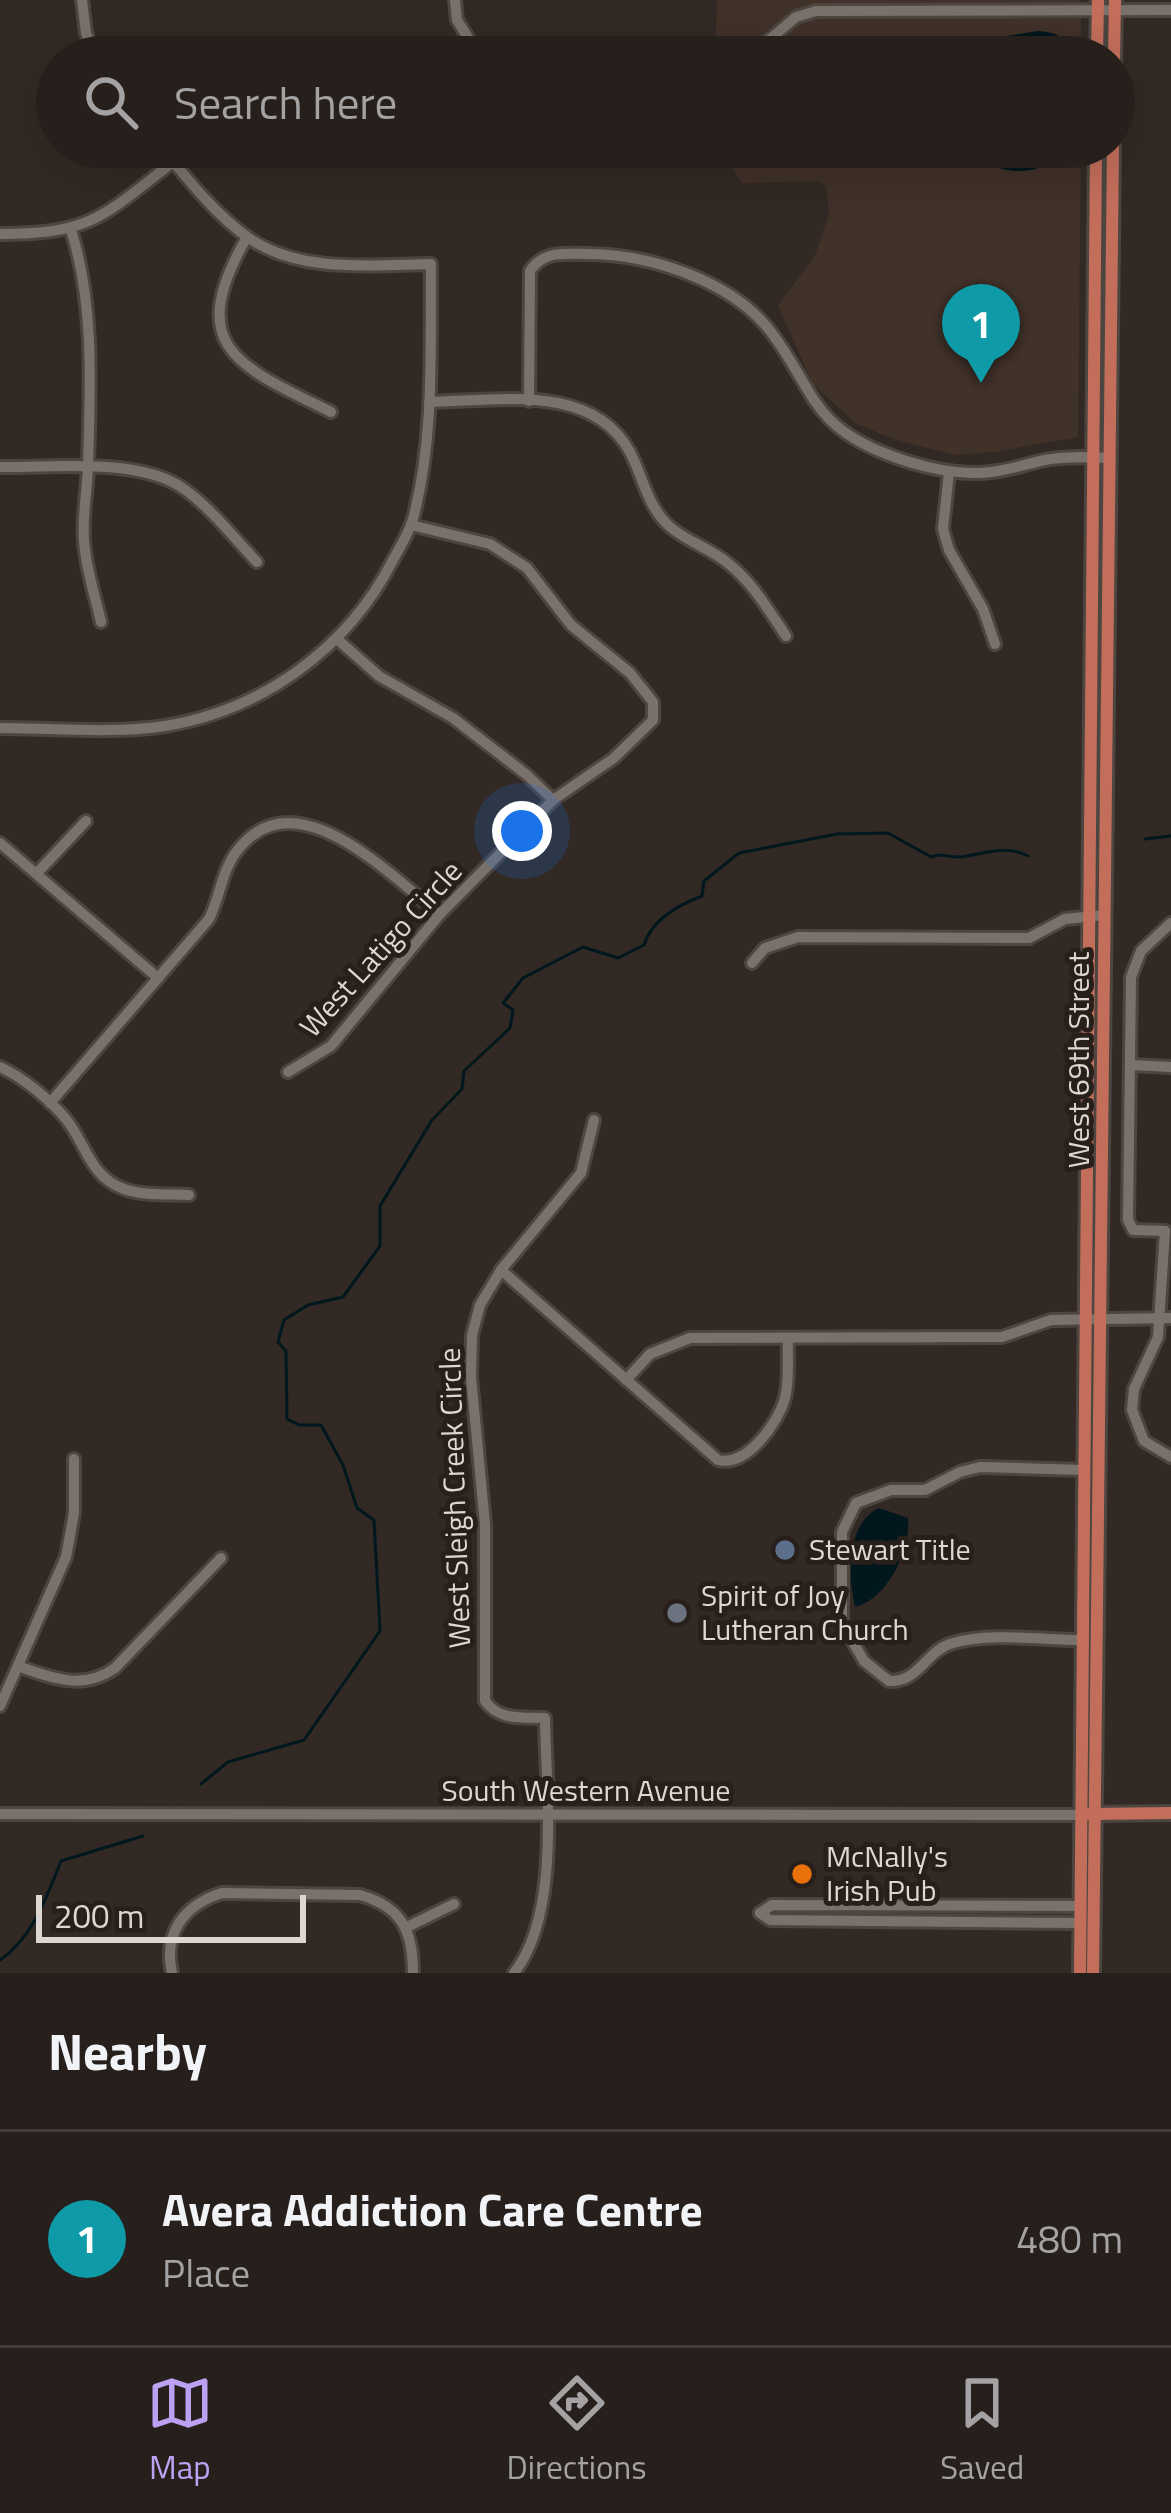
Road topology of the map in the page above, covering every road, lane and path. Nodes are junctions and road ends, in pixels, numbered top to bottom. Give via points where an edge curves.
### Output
1 (82, 0) edge
2 (455, 0) edge
3 (1098, 5) edge
4 (1115, 5) edge
5 (1171, 10) edge
6 (87, 36) edge
7 (467, 36) edge
8 (774, 36) edge
9 (1097, 36) edge
10 (1114, 36) edge
11 (164, 168) edge
12 (180, 168) edge
13 (1096, 168) edge
14 (1113, 168) edge
15 (71, 230) junction
16 (0, 234) edge
17 (247, 238) junction
18 (530, 401) junction
19 (429, 402) junction
20 (331, 412) dead end
21 (1093, 457) junction
22 (1108, 458) junction
23 (0, 467) edge
24 (88, 468) junction
25 (949, 472) junction
26 (411, 525) junction
27 (257, 562) dead end
28 (101, 622) dead end
29 (786, 636) dead end
30 (337, 639) junction
31 (995, 644) dead end
32 (0, 728) edge
33 (553, 800) junction
34 (86, 821) dead end
35 (0, 843) edge
36 (37, 873) junction
37 (440, 914) junction
38 (1096, 916) junction
39 (1171, 922) edge
40 (752, 963) dead end
41 (158, 978) junction
42 (1086, 1063) junction
43 (1102, 1063) junction
44 (1131, 1066) junction
45 (0, 1067) edge
46 (1171, 1067) edge
47 (288, 1072) dead end
48 (50, 1102) junction
49 (594, 1120) dead end
50 (189, 1195) dead end
51 (1168, 1228) edge
52 (501, 1270) junction
53 (1164, 1318) edge
54 (1085, 1321) junction
55 (1100, 1321) junction
56 (788, 1338) junction
57 (626, 1380) junction
58 (1171, 1457) edge
59 (74, 1459) dead end
60 (1083, 1470) junction
61 (1099, 1470) junction
62 (221, 1558) dead end
63 (1081, 1640) junction
64 (18, 1666) junction
65 (0, 1706) edge
66 (1171, 1813) edge
67 (0, 1814) edge
68 (546, 1814) junction
69 (1087, 1814) junction
70 (454, 1904) dead end
71 (1080, 1906) junction
72 (1080, 1923) junction
73 (407, 1927) junction
74 (172, 1973) edge
75 (413, 1973) edge
76 (514, 1973) edge
77 (1080, 1973) edge
78 (1093, 1973) edge

1 - 6 street
2 - 7 street
3 - 4 street
3 - 8 street via 816,11
3 - 9 main road
4 - 5 street
4 - 10 main road
11 - 15 street via 103,216
12 - 17 street
13 - 21 main road, West 69th Street
14 - 22 main road, West 69th Street
15 - 16 street
15 - 24 street via 87,303
17 - 19 street via 339,265 431,264
17 - 20 street via 219,301 232,356
18 - 19 street
18 - 25 street via 530,271 537,260 627,258 697,279 747,307 773,333 810,400 844,433
18 - 29 street via 592,412 612,428 667,525 728,562
19 - 26 street
21 - 22 street
21 - 25 street
21 - 38 main road, West 69th Street
22 - 38 main road, West 69th Street
23 - 24 street
24 - 27 street via 132,470 182,488
24 - 28 street via 83,537
25 - 31 street via 943,530
26 - 30 street via 381,584
26 - 33 street, West Latigo Circle via 511,556 653,702 653,720 641,733
30 - 32 street via 272,688 196,718 162,726
30 - 33 street
33 - 37 street, West Latigo Circle
34 - 36 street
35 - 36 street
36 - 41 street
37 - 41 street via 314,824 266,828 232,856 209,919
37 - 47 street, West Latigo Circle via 331,1046
38 - 40 street via 1065,919 1029,938 798,937 765,948
38 - 42 main road, West 69th Street
38 - 43 main road, West 69th Street
39 - 44 street via 1141,951 1131,977
41 - 48 street
42 - 43 main road
42 - 54 main road, West 69th Street
43 - 55 main road, West 69th Street
44 - 46 street
44 - 51 street via 1128,1220 1133,1230
45 - 48 street
48 - 50 street via 110,1182
49 - 52 street, West Sleigh Creek Circle via 581,1173
51 - 53 street
52 - 57 street
52 - 68 street, West Sleigh Creek Circle via 472,1335 485,1524 485,1701 506,1717 545,1718
53 - 55 street
53 - 58 street via 1132,1411 1144,1441
54 - 55 street
54 - 56 street via 1051,1320 1002,1337
54 - 60 main road, West 69th Street
55 - 61 main road, West 69th Street
56 - 57 street via 690,1338 650,1354
56 - 57 street via 784,1399 774,1422 730,1462
59 - 64 street via 66,1557
60 - 61 main road
60 - 63 main road, West 69th Street
60 - 63 street via 980,1467 925,1490 873,1494 856,1503 842,1532 842,1623 865,1661 890,1681 915,1676 941,1647 967,1639
61 - 69 main road, West 69th Street
62 - 64 street via 100,1678 66,1682
63 - 69 main road, West 69th Street
64 - 65 street
66 - 69 main road, South Western Avenue
67 - 68 street, South Western Avenue
68 - 69 street, South Western Avenue
68 - 76 street via 541,1918
69 - 71 main road, West 69th Street
69 - 78 main road, West 69th Street
70 - 73 street
71 - 72 main road, West 69th Street
71 - 72 street via 772,1905 760,1913 770,1920
72 - 77 main road, West 69th Street
73 - 74 street via 397,1912 360,1894 222,1893 179,1921 170,1940
73 - 75 street

